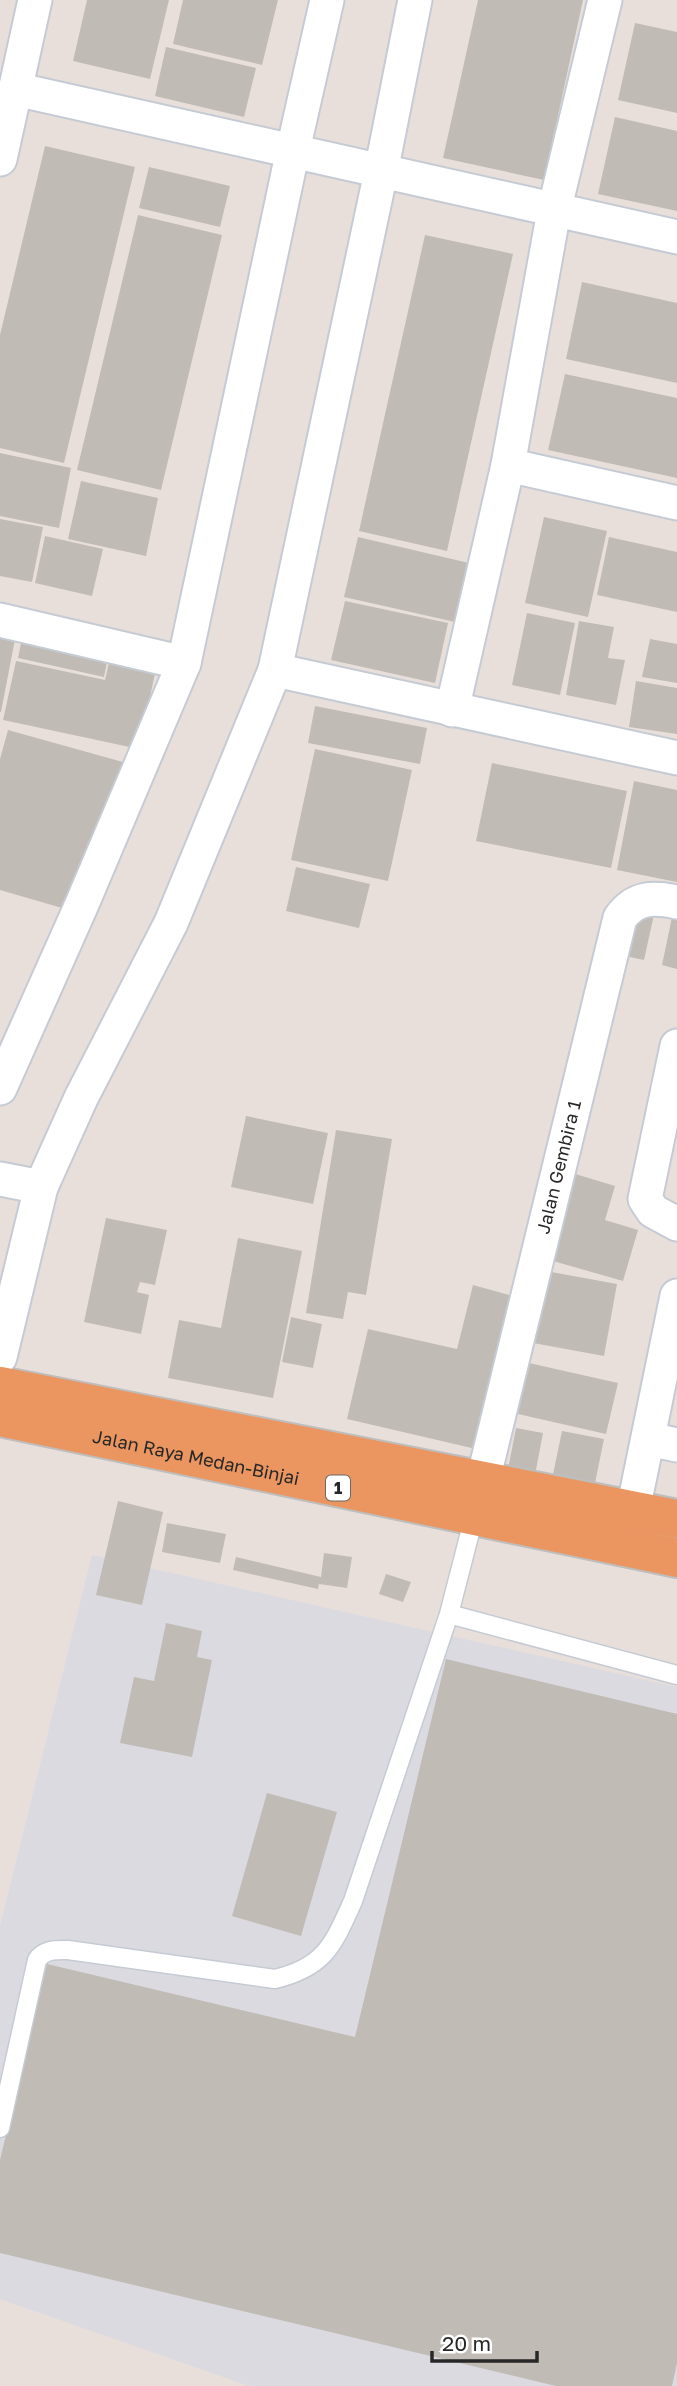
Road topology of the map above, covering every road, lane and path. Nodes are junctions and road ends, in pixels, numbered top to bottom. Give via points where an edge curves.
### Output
1 (35, 0) edge
2 (327, 0) edge
3 (415, 0) edge
4 (606, 0) edge
5 (15, 89) junction
6 (293, 150) junction
7 (0, 159) edge
8 (381, 172) junction
9 (554, 211) junction
10 (677, 237) edge
11 (508, 465) junction
12 (677, 503) edge
13 (0, 620) edge
14 (184, 663) junction
15 (275, 670) junction
16 (452, 710) junction
17 (677, 758) edge
18 (677, 902) edge
19 (677, 1046) edge
20 (0, 1088) edge
21 (0, 1179) edge
22 (41, 1187) junction
23 (677, 1224) edge
24 (677, 1296) edge
25 (0, 1357) edge
26 (0, 1386) edge
27 (0, 1417) edge
28 (663, 1442) edge
29 (483, 1480) junction
30 (633, 1510) junction
31 (474, 1517) junction
32 (677, 1519) edge
33 (677, 1558) edge
34 (449, 1614) junction
35 (677, 1675) edge
36 (0, 2127) edge

1 - 5 street
2 - 6 street
3 - 8 street
4 - 9 street
5 - 6 street
5 - 7 street
6 - 8 street
6 - 14 street
8 - 9 street
8 - 15 street
9 - 10 street
9 - 11 street
11 - 12 street
11 - 16 street
13 - 14 street
14 - 20 street
15 - 16 street
15 - 22 street via 170,923
16 - 17 street
18 - 29 street, Jalan Gembira 1 via 644,899 620,918
19 - 23 street via 645,1199 653,1211
21 - 22 street
22 - 25 street
24 - 28 street
26 - 29 highway, Jalan Raya Medan-Binjai / 1
27 - 31 highway, Jalan Raya Medan-Binjai / 1
28 - 30 street
29 - 30 highway, Jalan Raya Medan-Binjai / 1
30 - 32 highway, Jalan Raya Medan-Binjai / 1
31 - 33 highway, Jalan Raya Medan-Binjai / 1
31 - 34 lane
34 - 35 lane
34 - 36 lane via 357,1888 335,1940 310,1967 275,1979 68,1950 41,1954

